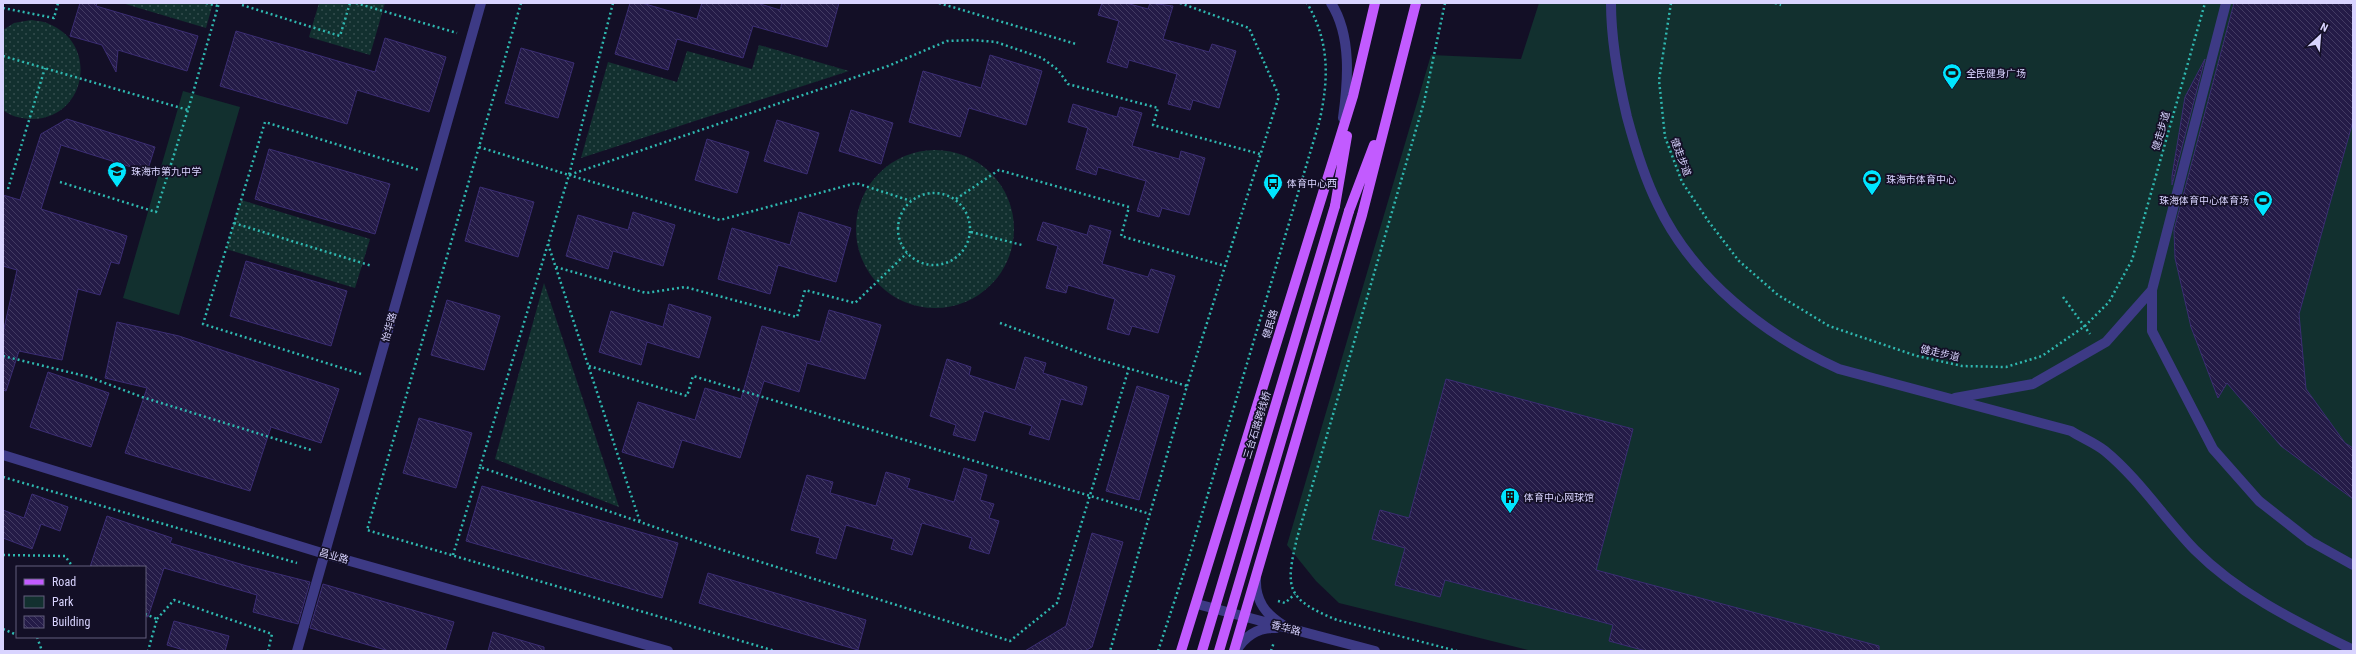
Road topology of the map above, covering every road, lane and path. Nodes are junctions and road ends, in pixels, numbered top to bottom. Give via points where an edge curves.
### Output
1 (58, 3) edge
2 (206, 3) edge
3 (350, 3) edge
4 (356, 3) edge
5 (481, 3) edge
6 (521, 3) edge
7 (613, 3) edge
8 (939, 3) edge
9 (1180, 3) edge
10 (1307, 3) edge
11 (1332, 3) edge
12 (1375, 3) edge
13 (1416, 3) edge
14 (1445, 3) edge
15 (1611, 3) edge
16 (1671, 3) edge
17 (1775, 3) edge
18 (2205, 3) edge
19 (2226, 3) edge
20 (218, 5) edge
21 (242, 5) dead end
22 (1781, 5) dead end
23 (3, 8) edge
24 (472, 38) junction
25 (1076, 44) dead end
26 (3, 56) edge
27 (45, 68) junction
28 (1353, 96) junction
29 (1390, 101) junction
30 (188, 110) junction
31 (1340, 140) junction
32 (479, 147) junction
33 (1260, 154) junction
34 (433, 175) junction
35 (569, 175) junction
36 (60, 182) dead end
37 (8, 189) dead end
38 (956, 199) junction
39 (911, 201) junction
40 (234, 223) junction
41 (971, 232) junction
42 (548, 243) junction
43 (1022, 246) dead end
44 (907, 253) junction
45 (372, 266) dead end
46 (1225, 266) junction
47 (556, 267) junction
48 (2152, 290) junction
49 (2063, 297) dead end
50 (1000, 323) dead end
51 (2085, 326) junction
52 (2098, 346) junction
53 (3, 356) edge
54 (588, 366) junction
55 (1129, 368) junction
56 (375, 378) junction
57 (1187, 386) junction
58 (1951, 399) junction
59 (311, 450) dead end
60 (3, 455) edge
61 (480, 467) junction
62 (3, 477) edge
63 (1090, 496) junction
64 (1150, 514) junction
65 (640, 522) junction
66 (325, 554) junction
67 (3, 555) edge
68 (453, 556) junction
69 (297, 563) dead end
70 (2353, 565) edge
71 (72, 566) edge
72 (1256, 576) junction
73 (1196, 604) junction
74 (146, 614) edge
75 (1244, 617) junction
76 (157, 619) junction
77 (3, 629) edge
78 (1292, 629) junction
79 (16, 635) edge
80 (37, 638) edge
81 (2353, 650) edge
82 (42, 651) edge
83 (148, 651) edge
84 (268, 651) edge
85 (297, 651) edge
86 (668, 651) edge
87 (775, 651) edge
88 (1110, 651) edge
89 (1158, 651) edge
90 (1182, 651) edge
91 (1202, 651) edge
92 (1219, 651) edge
93 (1235, 651) edge
94 (1375, 651) edge
95 (1457, 651) edge

1 - 23 path via 54,18
2 - 20 path
3 - 21 path via 340,36
4 - 24 path
5 - 24 street, 怡华路
6 - 32 path
7 - 35 path
8 - 25 path
9 - 33 path via 1249,28 1279,96
10 - 89 path via 1318,22 1324,52 1326,90 1190,554
11 - 31 street via 1343,34 1347,58 1346,95
12 - 28 main road, 健民路
13 - 29 main road
14 - 95 path via 1424,102 1297,538 1290,580 1292,590 1299,600 1323,615
15 - 58 street via 1611,33 1619,86 1634,142 1658,206 1700,268 1719,290 1803,353 1838,369
16 - 51 path, 健走步道 via 1659,80 1665,137 1682,182 1709,222 1739,261 1778,295 1829,326 1917,356 1962,366 2006,367 2042,356
17 - 22 path
18 - 51 path, 健走步道 via 2132,260 2109,302
19 - 48 street
20 - 30 path
24 - 34 street, 怡华路
26 - 27 path
27 - 30 path
27 - 37 path
28 - 31 main road, 健民路
28 - 91 main road, 三台石路跨线桥, bridge via 1336,206
29 - 72 main road via 1362,215
29 - 92 main road, bridge via 1349,211
30 - 36 path via 156,212
31 - 73 main road, 健民路
32 - 35 path
32 - 68 path via 367,530
33 - 35 path via 1153,125 1158,108 1068,84 1058,70 1042,58 996,42 973,40 948,41 888,66
33 - 46 path
34 - 40 path via 265,122
34 - 56 street, 怡华路
35 - 39 path via 720,220 856,183
35 - 42 path
38 - 39 path via 933,192
38 - 41 path via 967,214
38 - 46 path via 1000,170 1129,207 1121,236
39 - 44 path via 903,209 898,232
40 - 45 path
40 - 56 path via 203,324
41 - 43 path
41 - 44 path via 961,254 940,265 928,265
42 - 47 path
42 - 61 path
44 - 47 path via 855,303 805,290 797,317 685,287 646,293
46 - 57 path
47 - 54 path
48 - 52 street via 2106,342
48 - 70 street via 2152,331 2213,449 2259,501 2310,541
49 - 51 path
50 - 55 path
51 - 52 path
52 - 58 street via 2033,384
53 - 59 path via 89,377 142,397
54 - 63 path via 687,396 693,376
54 - 65 path
55 - 57 path
55 - 63 path
56 - 66 street, 怡华路
57 - 64 path
58 - 81 street via 2071,431 2105,451 2131,476 2196,550 2226,575 2264,604
60 - 66 street, 昌业路
61 - 65 path
61 - 68 path
62 - 69 path
63 - 64 path
63 - 65 path via 1057,603 1010,641
64 - 88 path
66 - 85 street, 怡华路
66 - 86 street, 昌业路
67 - 71 path via 65,556
68 - 87 path
72 - 75 main road
72 - 78 street via 1256,591 1262,606 1274,619
73 - 75 street, 香华路
73 - 90 main road, 健民路
74 - 76 path
75 - 78 street, 香华路
75 - 93 main road
76 - 83 path
76 - 84 path via 174,600 272,634
77 - 79 path
78 - 93 street via 1271,628 1254,632 1246,637
78 - 94 street, 香华路
80 - 82 path

